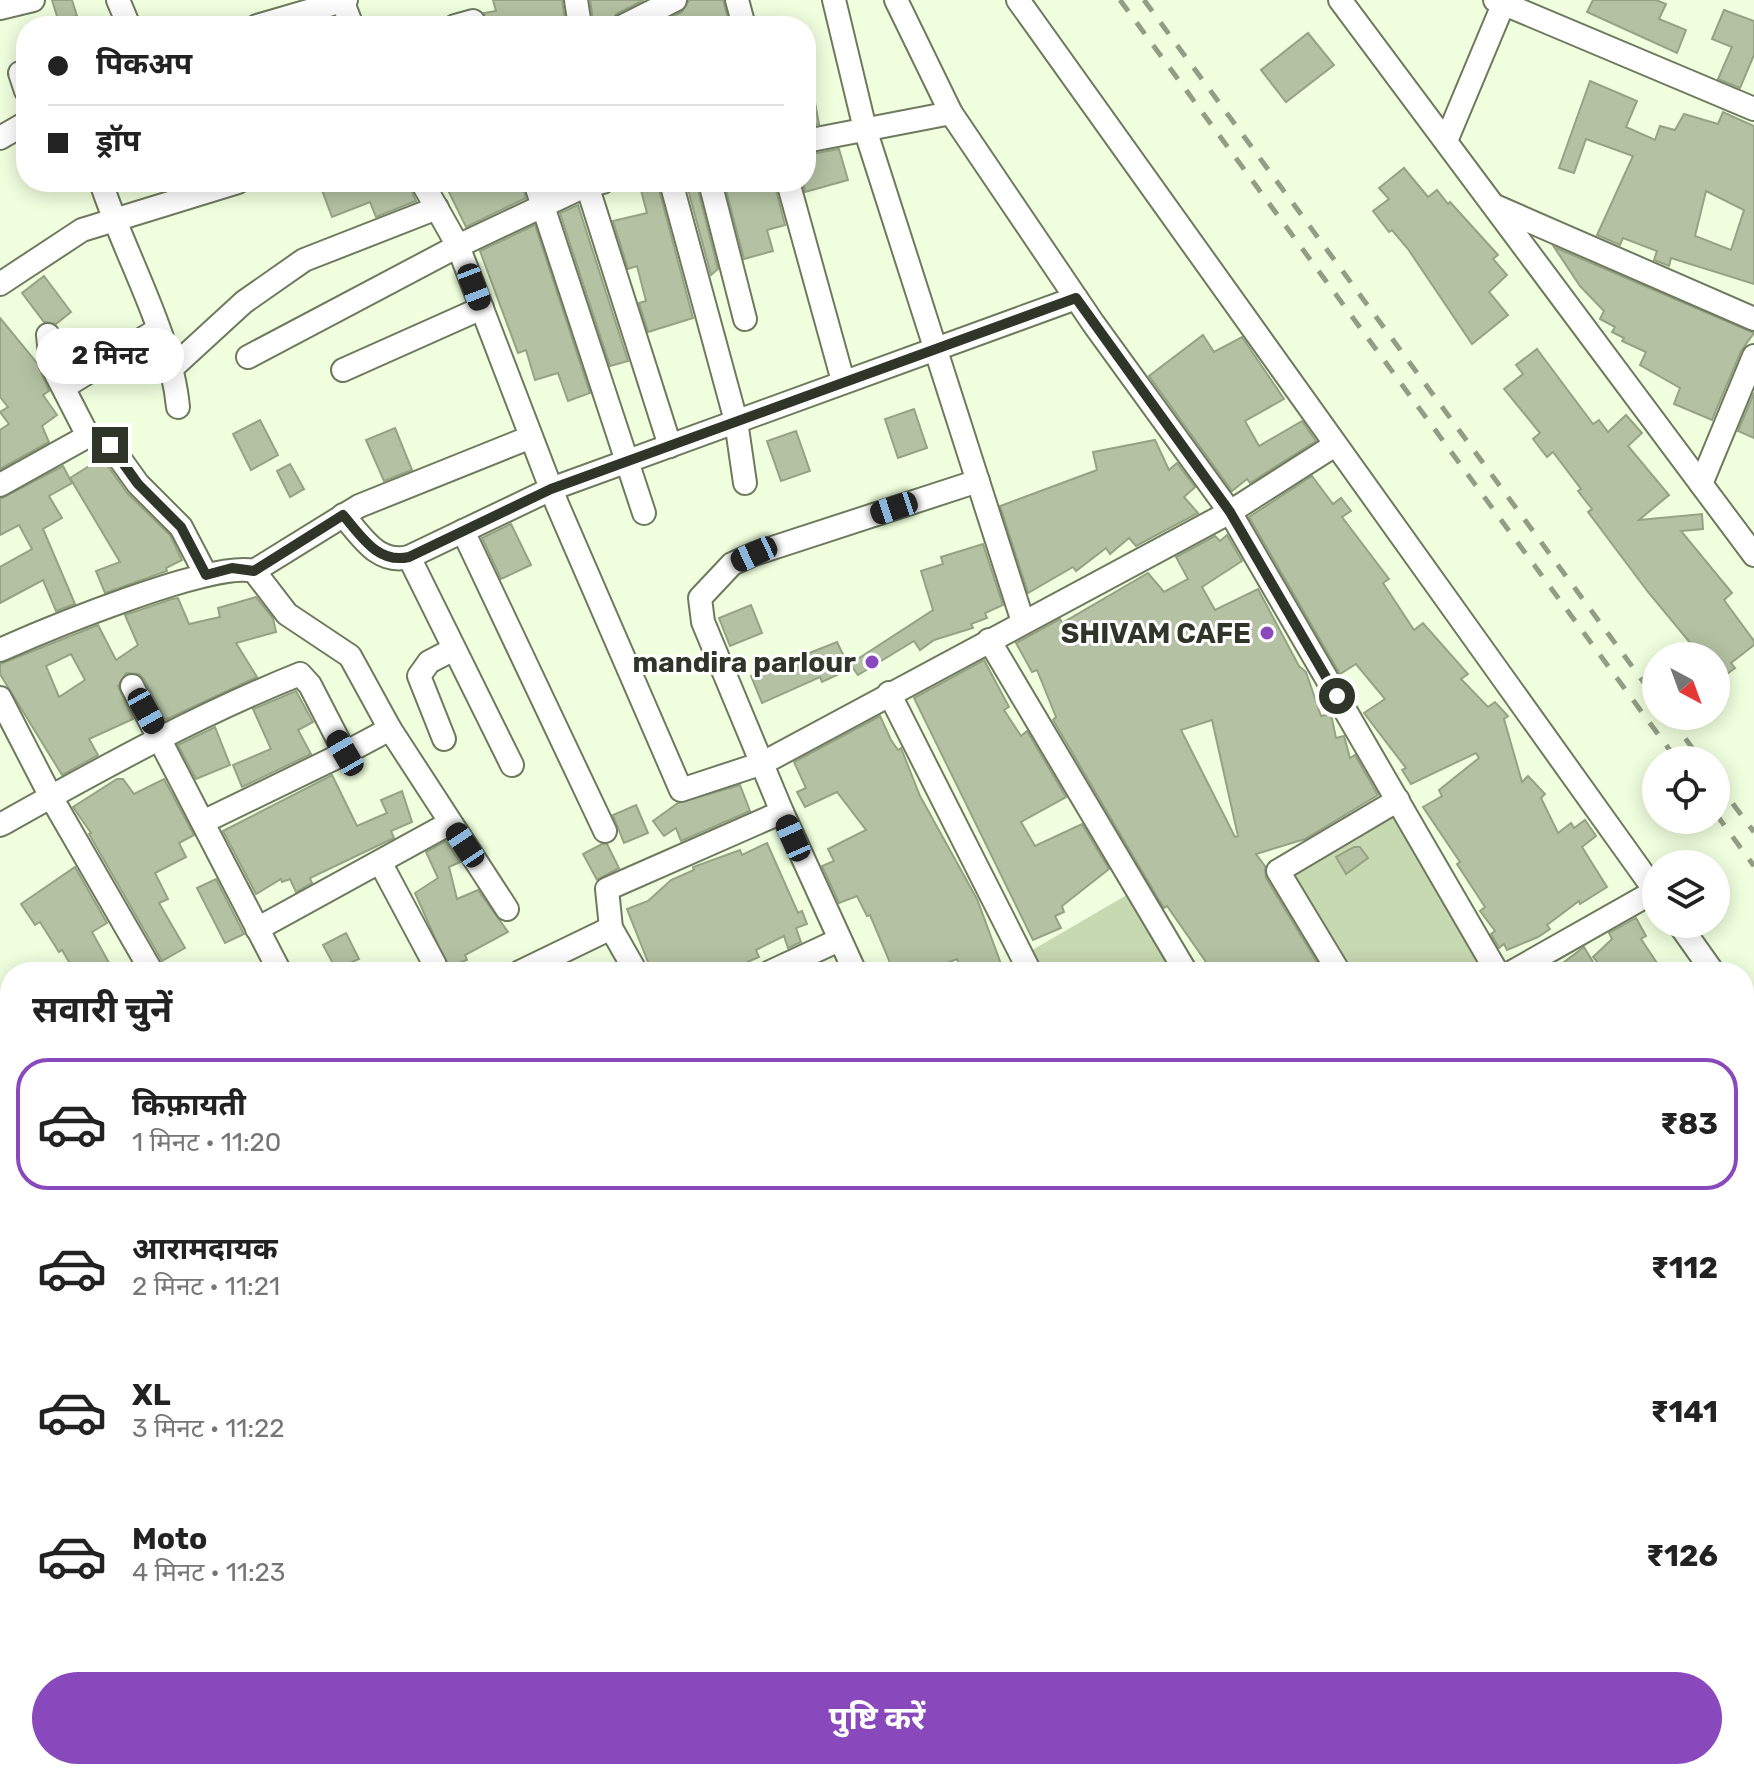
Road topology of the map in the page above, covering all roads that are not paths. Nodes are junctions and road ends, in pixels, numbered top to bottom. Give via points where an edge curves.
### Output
1 (33, 0) edge
2 (343, 0) edge
3 (834, 0) edge
4 (896, 0) edge
5 (1018, 0) edge
6 (1340, 0) edge
7 (1501, 1) edge
8 (666, 3) edge
9 (0, 8) edge
10 (290, 16) edge
11 (643, 16) edge
12 (1754, 109) edge
13 (951, 113) junction
14 (865, 129) junction
15 (816, 139) edge
16 (1446, 141) junction
17 (104, 192) edge
18 (202, 192) edge
19 (428, 192) edge
20 (538, 192) edge
21 (573, 192) edge
22 (595, 192) edge
23 (674, 192) edge
24 (713, 192) edge
25 (791, 192) edge
26 (1493, 205) junction
27 (543, 206) junction
28 (437, 208) junction
29 (113, 220) junction
30 (458, 246) junction
31 (0, 284) edge
32 (1076, 298) junction
33 (482, 308) junction
34 (745, 319) dead end
35 (1754, 319) edge
36 (157, 330) junction
37 (48, 335) dead end
38 (935, 347) junction
39 (1754, 356) edge
40 (248, 357) dead end
41 (171, 369) junction
42 (343, 370) dead end
43 (843, 381) junction
44 (64, 387) junction
45 (178, 407) dead end
46 (736, 421) junction
47 (88, 436) junction
48 (531, 437) junction
49 (1335, 445) junction
50 (670, 446) junction
51 (628, 461) junction
52 (978, 481) junction
53 (745, 483) dead end
54 (1701, 484) junction
55 (0, 485) edge
56 (551, 489) junction
57 (1230, 512) junction
58 (644, 513) dead end
59 (343, 515) junction
60 (463, 531) junction
61 (1754, 555) edge
62 (409, 557) junction
63 (254, 571) junction
64 (206, 575) junction
65 (1023, 622) junction
66 (989, 640) junction
67 (454, 649) junction
68 (0, 650) edge
69 (132, 686) dead end
70 (889, 693) junction
71 (0, 698) edge
72 (390, 729) junction
73 (160, 736) junction
74 (444, 739) dead end
75 (345, 753) junction
76 (763, 763) junction
77 (512, 765) dead end
78 (51, 797) junction
79 (1398, 800) junction
80 (782, 812) junction
81 (205, 821) junction
82 (450, 823) junction
83 (0, 825) edge
84 (605, 831) dead end
85 (380, 862) junction
86 (1642, 873) edge
87 (1642, 900) edge
88 (507, 909) dead end
89 (611, 928) junction
90 (257, 929) junction
91 (1689, 938) edge
92 (839, 940) junction
93 (145, 962) edge
94 (275, 962) edge
95 (433, 962) edge
96 (541, 962) edge
97 (630, 962) edge
98 (792, 962) edge
99 (850, 962) edge
100 (1025, 962) edge
101 (1180, 962) edge
102 (1333, 962) edge
103 (1491, 962) edge
104 (1530, 962) edge
105 (1706, 962) edge

1 - 9 street
2 - 10 street
3 - 14 street
4 - 13 street
5 - 49 street
6 - 16 street
7 - 12 street
7 - 16 street
8 - 11 street
13 - 14 street
13 - 32 street
14 - 15 street
14 - 38 street
16 - 26 street
17 - 29 street
18 - 29 street
19 - 28 street
20 - 27 street
21 - 27 street
22 - 50 street
23 - 46 street
24 - 34 street
25 - 43 street
26 - 35 street
26 - 54 street
27 - 30 street
27 - 51 street
28 - 30 street
28 - 41 street via 304,260 244,302
29 - 31 street via 82,230
29 - 36 street
30 - 33 street
30 - 40 street
32 - 38 street
32 - 57 street
33 - 42 street
33 - 48 street
36 - 41 street
36 - 44 street
37 - 44 street via 47,352
38 - 43 street
38 - 52 street
39 - 54 street
41 - 45 street
43 - 46 street
44 - 47 street
46 - 50 street
46 - 53 street
47 - 55 street
47 - 64 street via 99,436 110,445 138,484 181,527
48 - 56 street
48 - 59 street
49 - 57 street
49 - 86 street
50 - 51 street
51 - 56 street
51 - 58 street
52 - 65 street
52 - 76 street via 754,554 732,564 700,598 703,622
54 - 61 street
56 - 60 street
56 - 76 street via 681,790
57 - 65 street
57 - 79 street
59 - 62 street via 378,553 395,560
59 - 63 street
60 - 62 street
60 - 84 street
62 - 67 street
63 - 64 street via 232,568
63 - 72 street via 287,614 350,656
64 - 68 street via 63,622
65 - 66 street
66 - 70 street
66 - 101 street
67 - 74 street via 429,662 419,676
67 - 77 street
69 - 73 street
70 - 76 street
70 - 100 street
71 - 78 street
72 - 75 street
72 - 82 street
73 - 75 street via 300,674
73 - 78 street
73 - 81 street
75 - 81 street
76 - 80 street
78 - 83 street
78 - 93 street
79 - 102 street via 1278,871
79 - 103 street
80 - 89 street via 607,889
80 - 92 street
81 - 90 street
82 - 85 street
82 - 88 street
85 - 90 street
85 - 95 street
87 - 104 street
89 - 96 street
89 - 97 street
90 - 94 street
91 - 105 street
92 - 98 street
92 - 99 street

